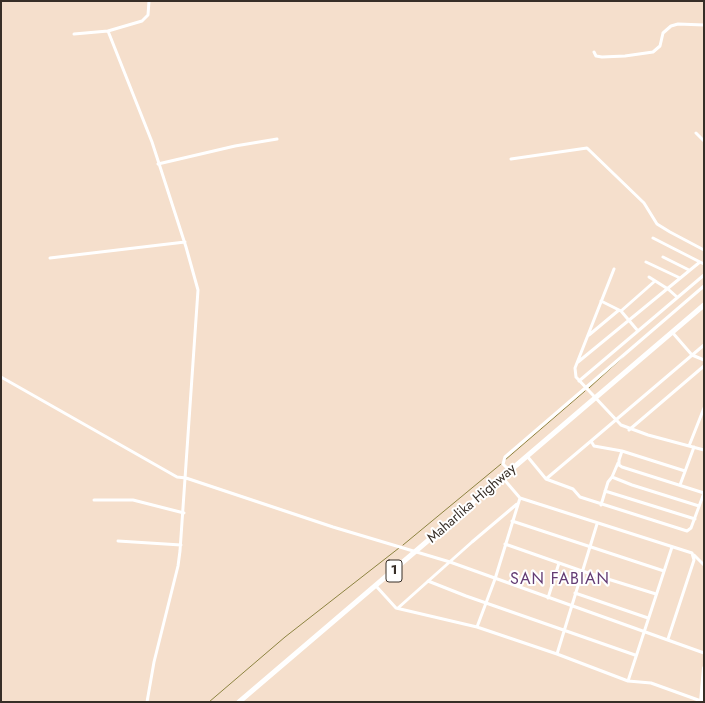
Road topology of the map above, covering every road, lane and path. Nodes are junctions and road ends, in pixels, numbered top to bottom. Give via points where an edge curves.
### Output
1 (149, 1) edge
2 (704, 25) edge
3 (108, 31) junction
4 (74, 34) dead end
5 (594, 52) dead end
6 (696, 133) dead end
7 (277, 139) dead end
8 (704, 141) edge
9 (511, 159) dead end
10 (158, 164) junction
11 (653, 238) dead end
12 (185, 242) junction
13 (704, 250) edge
14 (663, 257) dead end
15 (50, 258) dead end
16 (646, 262) dead end
17 (700, 262) junction
18 (704, 264) edge
19 (614, 269) dead end
20 (689, 270) junction
21 (704, 275) edge
22 (649, 277) dead end
23 (680, 278) junction
24 (656, 281) junction
25 (704, 286) edge
26 (668, 288) junction
27 (678, 297) junction
28 (601, 301) junction
29 (704, 305) edge
30 (620, 310) junction
31 (629, 321) junction
32 (638, 331) junction
33 (672, 332) junction
34 (588, 336) junction
35 (704, 344) edge
36 (692, 355) junction
37 (704, 360) edge
38 (578, 362) junction
39 (704, 366) edge
40 (1, 377) edge
41 (579, 381) junction
42 (586, 388) junction
43 (596, 397) junction
44 (704, 408) edge
45 (616, 421) junction
46 (629, 430) junction
47 (591, 441) junction
48 (704, 444) edge
49 (689, 446) junction
50 (694, 447) junction
51 (703, 450) edge
52 (622, 451) junction
53 (527, 456) junction
54 (618, 463) junction
55 (510, 471) junction
56 (685, 471) junction
57 (502, 477) junction
58 (612, 477) junction
59 (186, 478) junction
60 (546, 479) junction
61 (680, 485) junction
62 (605, 491) junction
63 (704, 493) edge
64 (520, 498) junction
65 (94, 500) dead end
66 (517, 504) junction
67 (601, 505) junction
68 (699, 506) junction
69 (184, 513) junction
70 (694, 519) junction
71 (512, 521) junction
72 (597, 524) junction
73 (118, 542) dead end
74 (505, 544) junction
75 (181, 545) junction
76 (672, 547) junction
77 (590, 548) junction
78 (416, 551) junction
79 (694, 556) junction
80 (450, 562) junction
81 (559, 563) junction
82 (704, 565) edge
83 (582, 571) junction
84 (664, 571) junction
85 (495, 579) junction
86 (428, 581) junction
87 (376, 586) junction
88 (575, 593) junction
89 (656, 594) junction
90 (548, 598) junction
91 (486, 603) junction
92 (571, 606) junction
93 (398, 608) junction
94 (648, 618) junction
95 (477, 627) junction
96 (563, 631) junction
97 (644, 631) junction
98 (668, 639) junction
99 (704, 653) edge
100 (557, 654) junction
101 (635, 656) junction
102 (704, 668) edge
103 (628, 681) junction
104 (701, 701) edge
105 (147, 702) edge
106 (239, 702) edge

1 - 3 street via 145,20
2 - 5 street via 671,26 663,33 660,46 653,52 602,57 596,56
3 - 4 street
3 - 10 street via 152,142
6 - 8 street
7 - 10 street
9 - 13 street via 587,148 644,203 657,224
10 - 12 street
11 - 17 street
12 - 15 street
12 - 59 street via 198,297
14 - 20 street
16 - 23 street
17 - 18 street
17 - 20 street
19 - 28 street
20 - 23 street
21 - 27 street
22 - 24 street
23 - 26 street
24 - 26 street
24 - 30 street
25 - 42 street
26 - 27 street
26 - 31 street
27 - 32 street
28 - 30 street
28 - 34 street
29 - 33 highway, Maharlika Highway / 1
30 - 31 street
30 - 34 street
31 - 32 street
31 - 38 street
32 - 41 street
33 - 36 street
33 - 43 highway, Maharlika Highway / 1
34 - 38 street
35 - 36 street
36 - 37 street
36 - 45 street
38 - 41 street via 575,373
39 - 46 street
40 - 59 street via 166,471 177,477
41 - 42 street
42 - 43 street
42 - 55 street via 505,457 503,464
43 - 45 street
43 - 53 highway, Maharlika Highway / 1
44 - 49 street
45 - 46 street
45 - 47 street
46 - 49 street
47 - 52 street via 594,446
47 - 60 street
48 - 51 street
49 - 50 street
50 - 51 street
50 - 56 street
52 - 54 street
52 - 56 street
53 - 55 highway, Maharlika Highway / 1
53 - 60 street
54 - 58 street
54 - 61 street via 622,467
55 - 57 highway, Maharlika Highway / 1
56 - 61 street
57 - 64 street
57 - 78 highway, Maharlika Highway / 1
58 - 62 street
58 - 68 street via 632,486
59 - 69 street
59 - 78 street via 333,527
60 - 67 street via 571,488 580,497
61 - 63 street
62 - 67 street
62 - 70 street
63 - 68 street
64 - 66 street
64 - 72 street
65 - 69 street via 133,500
66 - 71 street
66 - 80 street
67 - 70 street via 687,531
68 - 70 street
69 - 75 street
71 - 74 street
71 - 77 street
72 - 76 street
72 - 77 street
73 - 75 street
74 - 81 street
74 - 85 street
75 - 105 street
76 - 79 street
76 - 84 street
77 - 83 street
77 - 84 street
78 - 80 street
78 - 87 highway, Maharlika Highway / 1
79 - 82 street
79 - 98 street
80 - 85 street
80 - 86 street
81 - 83 street
81 - 90 street
83 - 88 street
83 - 89 street
84 - 89 street
85 - 90 street
85 - 91 street
86 - 91 street
86 - 93 street
87 - 93 street via 392,605
87 - 106 highway, Maharlika Highway / 1
88 - 92 street
88 - 94 street
89 - 94 street
90 - 92 street
91 - 95 street
91 - 96 street
92 - 96 street
92 - 97 street
93 - 95 street
94 - 97 street
95 - 100 street
96 - 100 street
96 - 101 street
97 - 98 street
97 - 101 street
98 - 99 street
100 - 103 street
101 - 103 street
102 - 104 main road
103 - 104 street via 651,683

